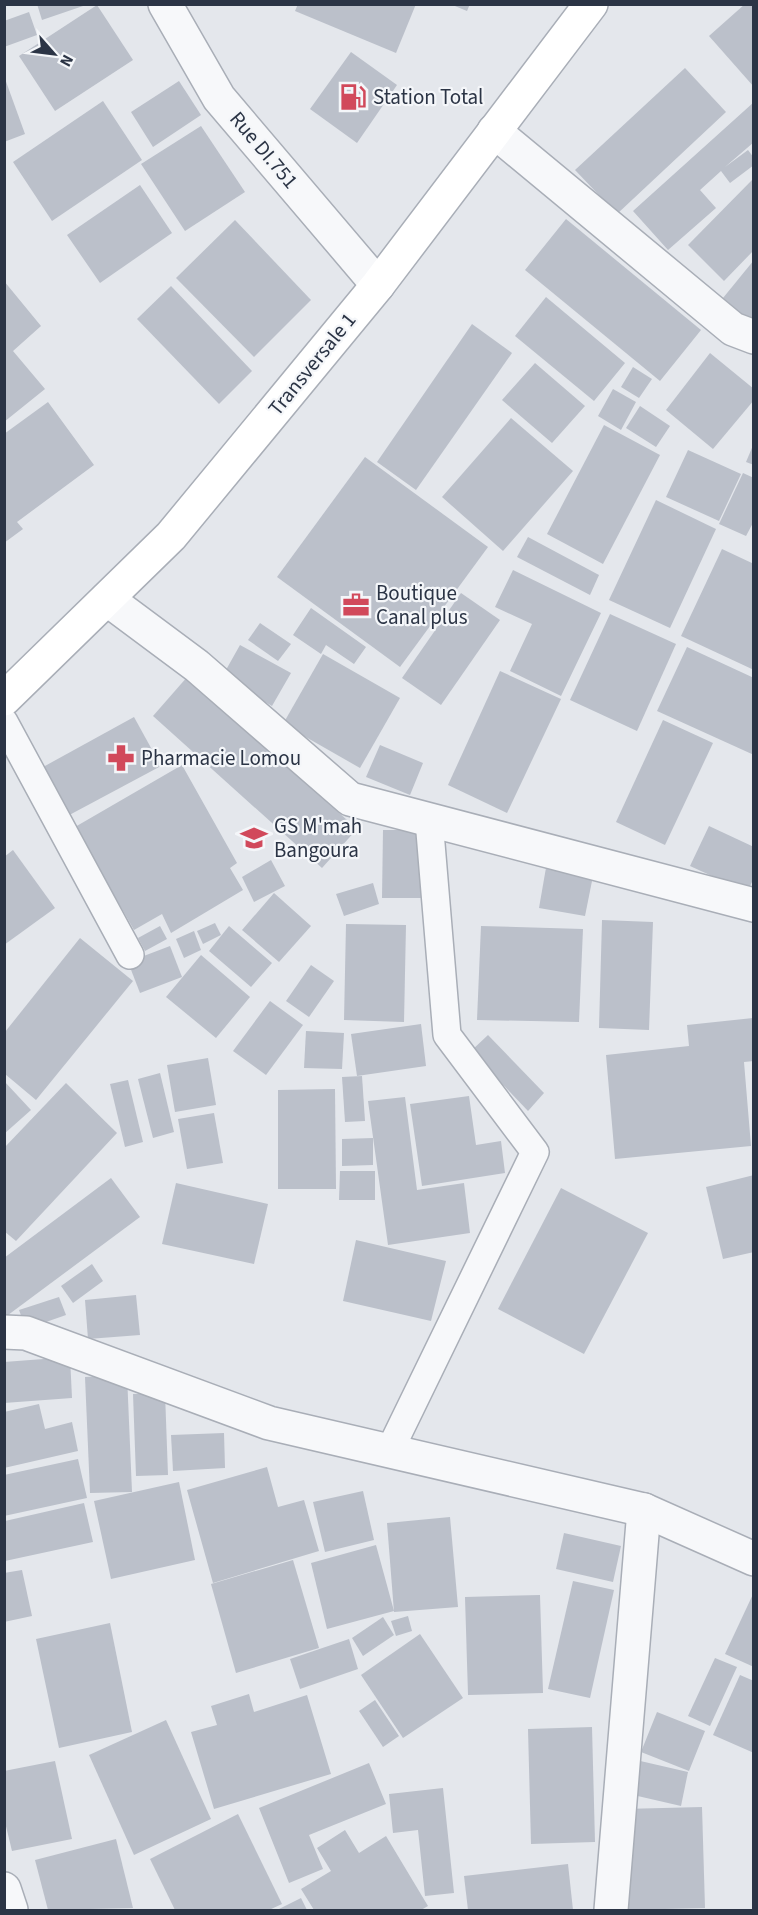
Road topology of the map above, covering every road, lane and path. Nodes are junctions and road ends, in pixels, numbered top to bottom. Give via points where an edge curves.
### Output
1 (165, 4) edge
2 (591, 4) edge
3 (494, 131) junction
4 (378, 285) junction
5 (753, 336) edge
6 (107, 599) junction
7 (4, 699) edge
8 (4, 722) edge
9 (429, 820) junction
10 (753, 905) edge
11 (130, 955) dead end
12 (4, 1332) edge
13 (388, 1452) junction
14 (644, 1510) junction
15 (753, 1559) edge
16 (4, 1889) edge
17 (11, 1911) edge
18 (611, 1911) edge

1 - 4 street, Rue DI.751 via 219,98
2 - 3 main road, Transversale 1
3 - 4 main road, Transversale 1
3 - 5 street via 733,329
4 - 6 main road, Transversale 1 via 171,536
6 - 7 main road, Transversale 1
6 - 9 street via 197,666 350,799
8 - 11 lane
9 - 10 street
9 - 13 lane via 447,1035 536,1152
12 - 13 street via 26,1333 269,1424
13 - 14 street
14 - 15 street
14 - 18 street
16 - 17 street

